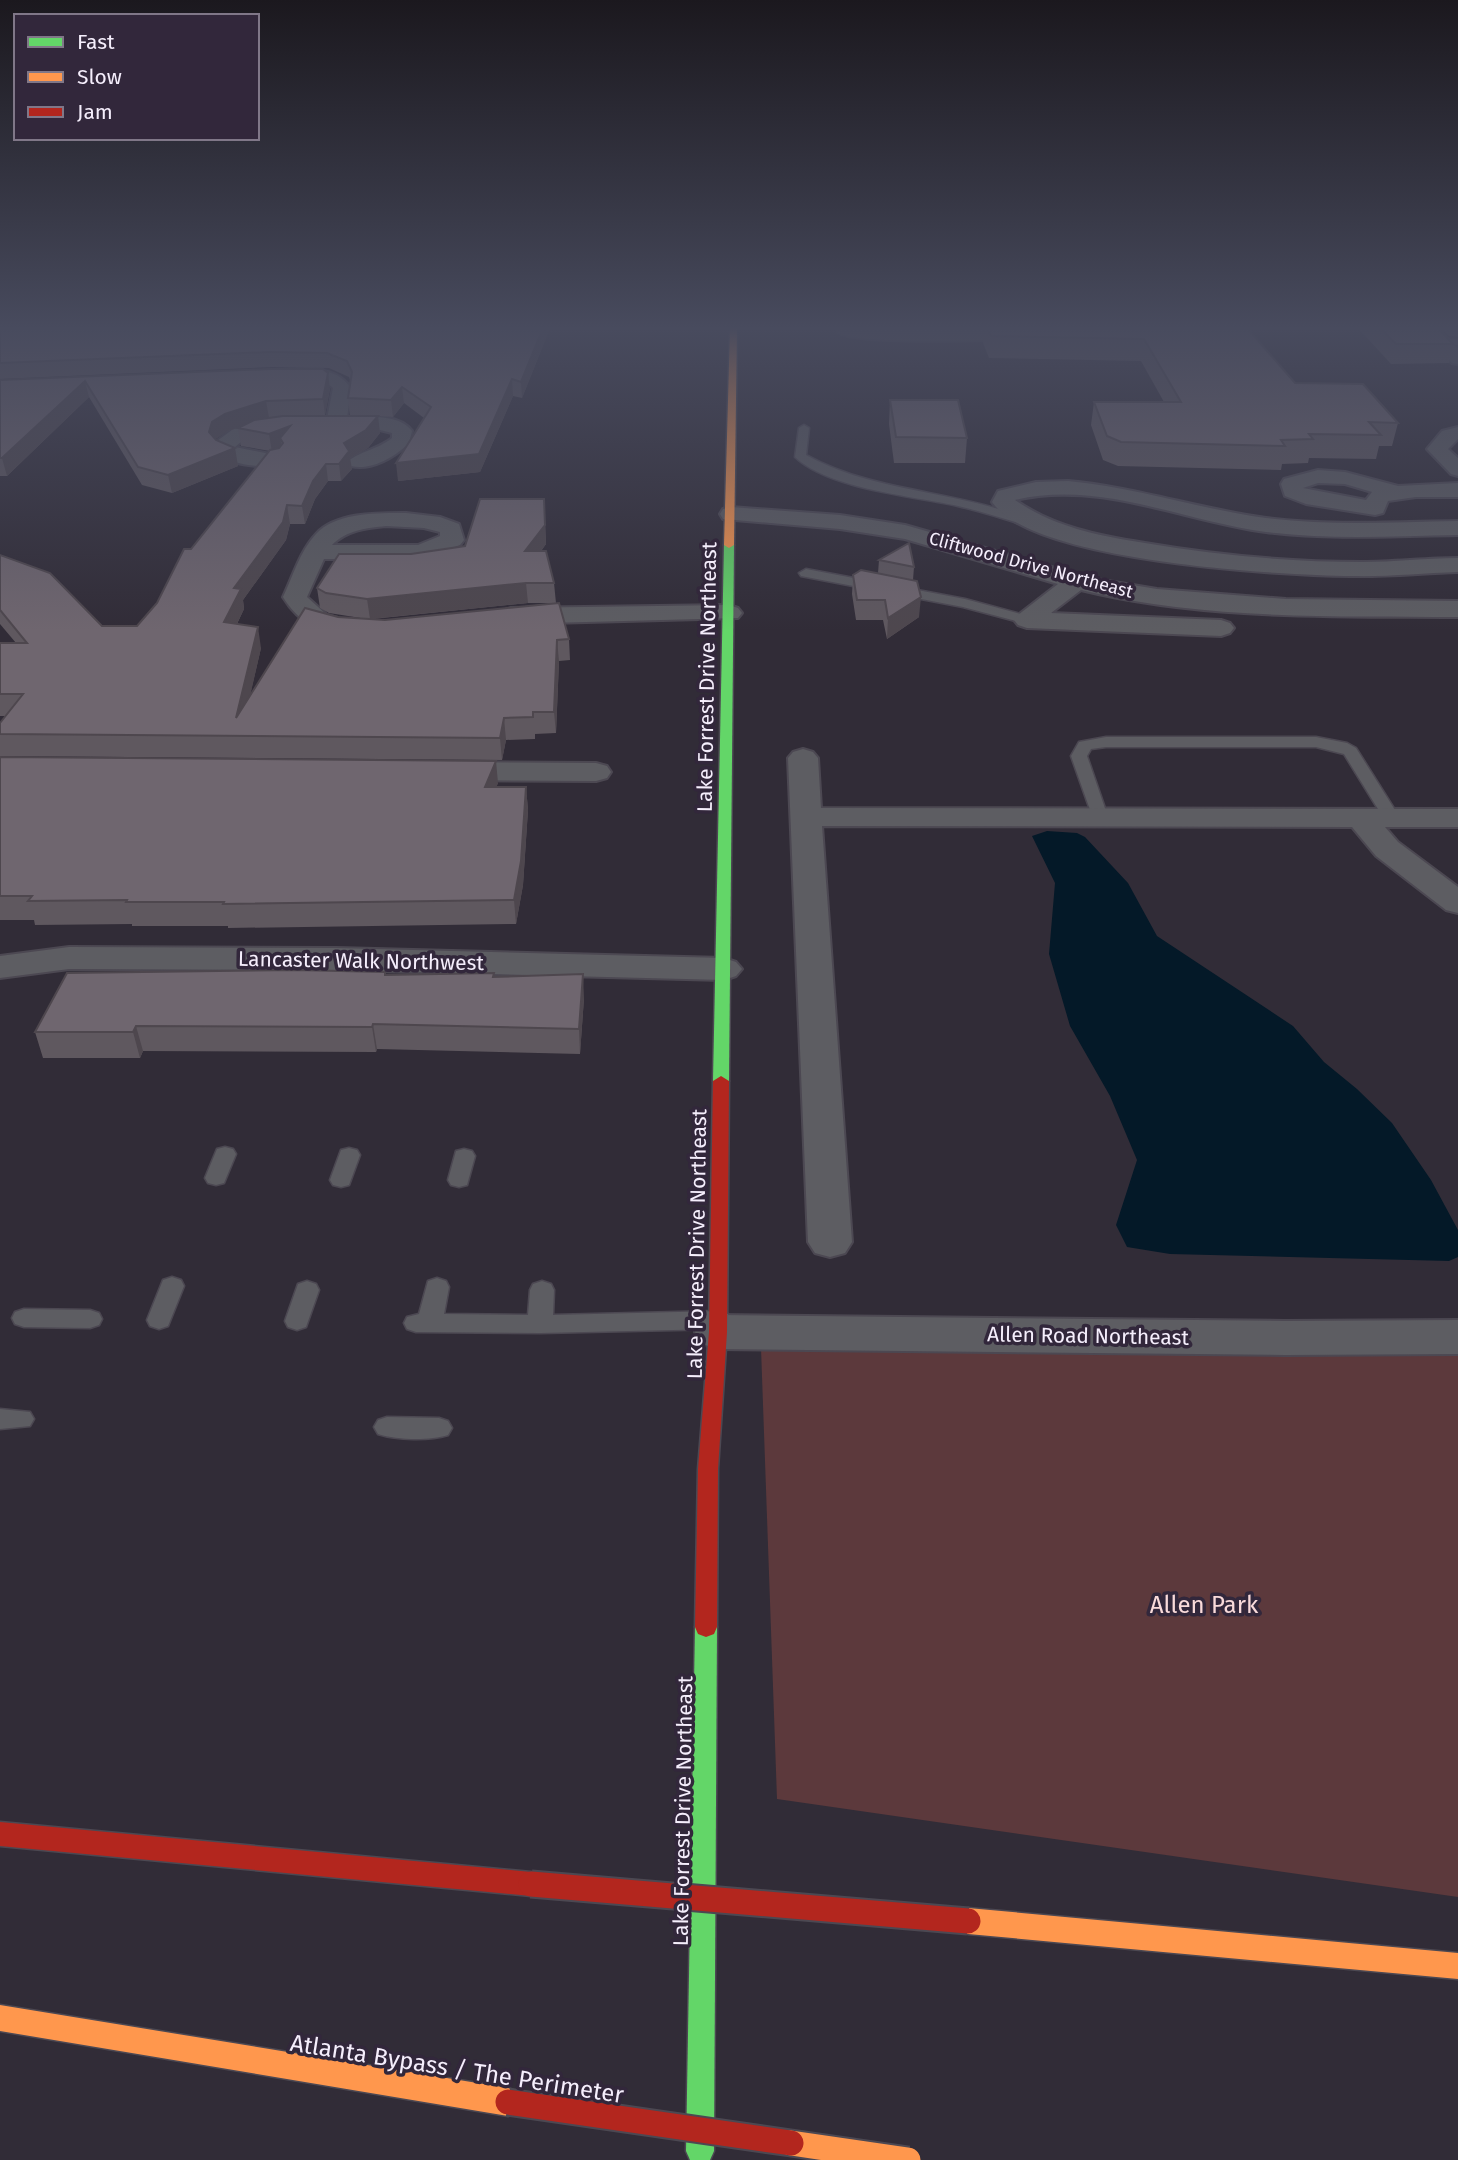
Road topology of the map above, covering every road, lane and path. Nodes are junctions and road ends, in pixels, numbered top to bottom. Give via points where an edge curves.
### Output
1 (804, 428) dead end
2 (255, 429) edge
3 (399, 429) edge
4 (732, 429) edge
5 (1458, 433) edge
6 (274, 460) edge
7 (358, 462) dead end
8 (1458, 470) edge
9 (1458, 490) edge
10 (1398, 493) junction
11 (1375, 508) junction
12 (731, 514) junction
13 (1038, 525) junction
14 (1458, 528) edge
15 (1395, 529) junction
16 (317, 552) dead end
17 (1426, 565) junction
18 (1458, 565) edge
19 (806, 572) dead end
20 (1077, 581) junction
21 (1458, 609) edge
22 (729, 613) junction
23 (482, 618) edge
24 (1027, 620) junction
25 (379, 630) edge
26 (1249, 630) dead end
27 (1275, 631) dead end
28 (1339, 632) dead end
29 (803, 758) dead end
30 (416, 771) edge
31 (596, 772) dead end
32 (806, 817) junction
33 (1100, 817) junction
34 (1376, 818) junction
35 (1458, 818) edge
36 (1458, 902) edge
37 (0, 967) edge
38 (723, 969) junction
39 (226, 1154) dead end
40 (349, 1155) dead end
41 (464, 1156) dead end
42 (216, 1178) dead end
43 (341, 1180) dead end
44 (459, 1180) dead end
45 (830, 1242) dead end
46 (172, 1286) dead end
47 (437, 1287) dead end
48 (307, 1290) dead end
49 (542, 1290) dead end
50 (24, 1318) dead end
51 (90, 1319) dead end
52 (159, 1320) dead end
53 (297, 1321) dead end
54 (540, 1324) junction
55 (718, 1326) junction
56 (1458, 1337) edge
57 (387, 1427) dead end
58 (439, 1428) dead end
59 (0, 1834) edge
60 (1458, 1966) edge
61 (0, 2018) edge
62 (699, 2160) edge
63 (908, 2160) edge

1 - 13 lane via 801,457 814,465
2 - 6 street via 243,431 224,445 225,450
3 - 7 street via 402,439 394,447
4 - 12 main road, Lake Forrest Drive Northeast
5 - 8 street via 1437,449
9 - 10 street
10 - 11 street via 1381,495
10 - 11 street via 1336,477 1292,484 1293,491 1306,497
11 - 15 street
12 - 20 street, Cliftwood Drive Northeast via 905,531
12 - 22 main road, Lake Forrest Drive Northeast
13 - 15 street via 1009,509 1003,502 1006,496 1037,488 1072,488 1263,525 1326,531
13 - 17 street via 1187,557 1338,569
14 - 15 street
15 - 17 street
16 - 25 street via 295,597 304,613 330,625
17 - 18 street
19 - 24 lane
20 - 21 street, Cliftwood Drive Northeast via 1177,600 1240,606
20 - 24 street
22 - 23 street
22 - 38 main road, Lake Forrest Drive Northeast
24 - 26 street
27 - 28 street
29 - 32 street
30 - 31 street
32 - 33 street
32 - 45 street
33 - 34 street
33 - 34 lane via 1079,756 1085,745 1316,742 1350,751
34 - 35 street
34 - 36 street via 1387,849
37 - 38 street, Lancaster Walk Northwest via 69,958 337,959
38 - 55 main road, Lake Forrest Drive Northeast
39 - 42 lane
40 - 43 lane
41 - 44 lane
46 - 52 lane
47 - 54 lane via 423,1322
48 - 53 lane
49 - 54 lane
50 - 51 lane
54 - 55 lane
55 - 56 street, Allen Road Northeast via 1258,1338
55 - 62 main road, Lake Forrest Drive Northeast via 709,1469
57 - 58 lane
59 - 60 main road, bridge
61 - 63 main road, Atlanta Bypass / The Perimeter, bridge via 508,2102

